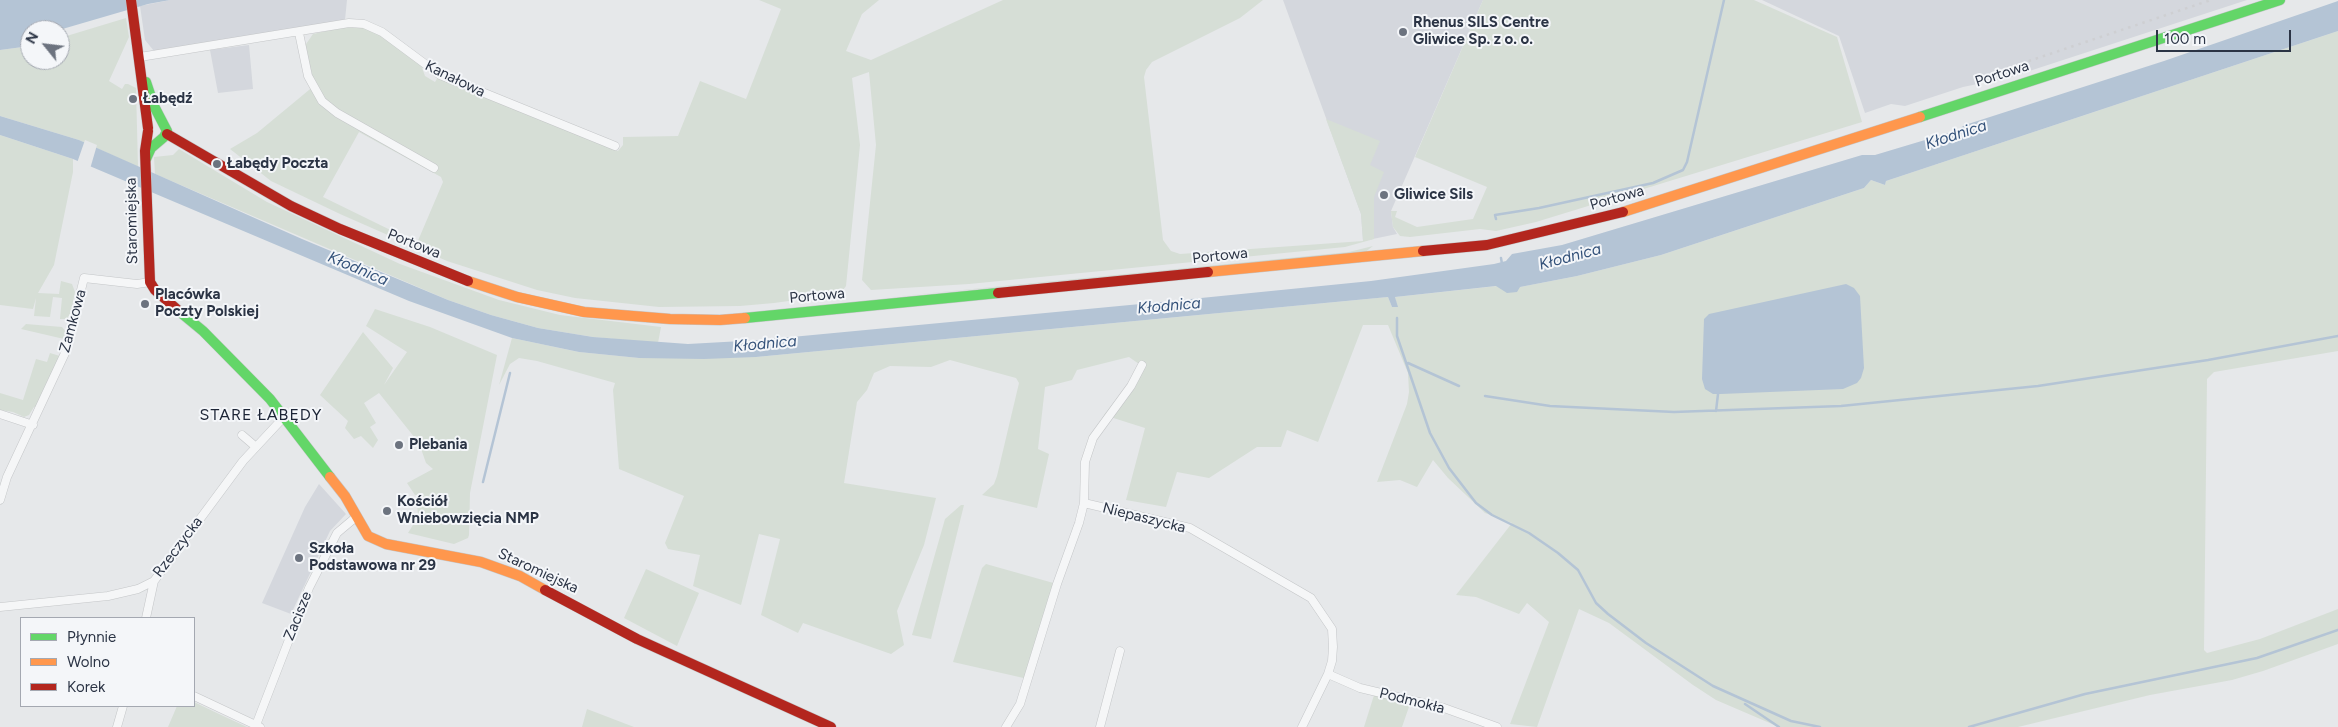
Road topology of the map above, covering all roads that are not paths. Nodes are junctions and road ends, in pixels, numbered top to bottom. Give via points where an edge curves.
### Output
1 (131, 0) edge
2 (2280, 0) edge
3 (299, 33) junction
4 (140, 57) junction
5 (142, 69) junction
6 (161, 122) junction
7 (148, 130) junction
8 (163, 137) junction
9 (615, 146) dead end
10 (146, 160) junction
11 (434, 168) dead end
12 (150, 282) junction
13 (1142, 365) dead end
14 (0, 414) edge
15 (284, 417) junction
16 (33, 425) junction
17 (242, 435) dead end
18 (256, 447) junction
19 (0, 500) edge
20 (1084, 503) junction
21 (356, 517) junction
22 (154, 580) junction
23 (0, 607) edge
24 (146, 617) edge
25 (1120, 651) dead end
26 (1328, 674) junction
27 (195, 696) edge
28 (123, 707) edge
29 (258, 726) edge
30 (116, 727) edge
31 (831, 727) edge
32 (1006, 727) edge
33 (1100, 727) edge
34 (1302, 727) edge
35 (1497, 727) edge

1 - 4 street, Staromiejska
2 - 8 street, Portowa via 1657,202 1488,245 720,320 584,312 475,284 348,233
3 - 4 street, Kanałowa
3 - 9 street, Kanałowa via 349,23 364,24 382,32 440,75
3 - 11 street via 308,76 322,101 337,113
4 - 5 street, Staromiejska
5 - 6 street, Staromiejska
5 - 7 street, Staromiejska via 142,95
6 - 7 street via 153,122
6 - 8 street via 166,126
7 - 8 street via 152,138
7 - 10 street, Staromiejska
8 - 10 street, Staromiejska via 148,152
10 - 12 street, Staromiejska
12 - 15 street, Staromiejska via 251,378
12 - 16 street, Zamkowa via 137,284 84,278 70,339
13 - 20 street via 1131,386 1093,438 1084,462
14 - 16 street
15 - 18 street, Rzeczycka
15 - 21 street, Staromiejska via 344,496
16 - 19 street, Zamkowa
17 - 18 street
18 - 22 street, Rzeczycka
20 - 26 street, Niepaszycka via 1190,528 1311,598 1332,629 1332,661
20 - 32 street, Niepaszycka via 1020,704
21 - 29 street, Zacisze via 337,533 313,580
21 - 31 street, Staromiejska via 365,534 376,541 466,558 520,576 637,639
22 - 23 street, Rzeczycka via 138,589 108,596
22 - 24 street
25 - 33 street
26 - 34 street, Niepaszycka
26 - 35 street, Podmokła via 1360,688 1444,708
27 - 29 street
28 - 30 street

